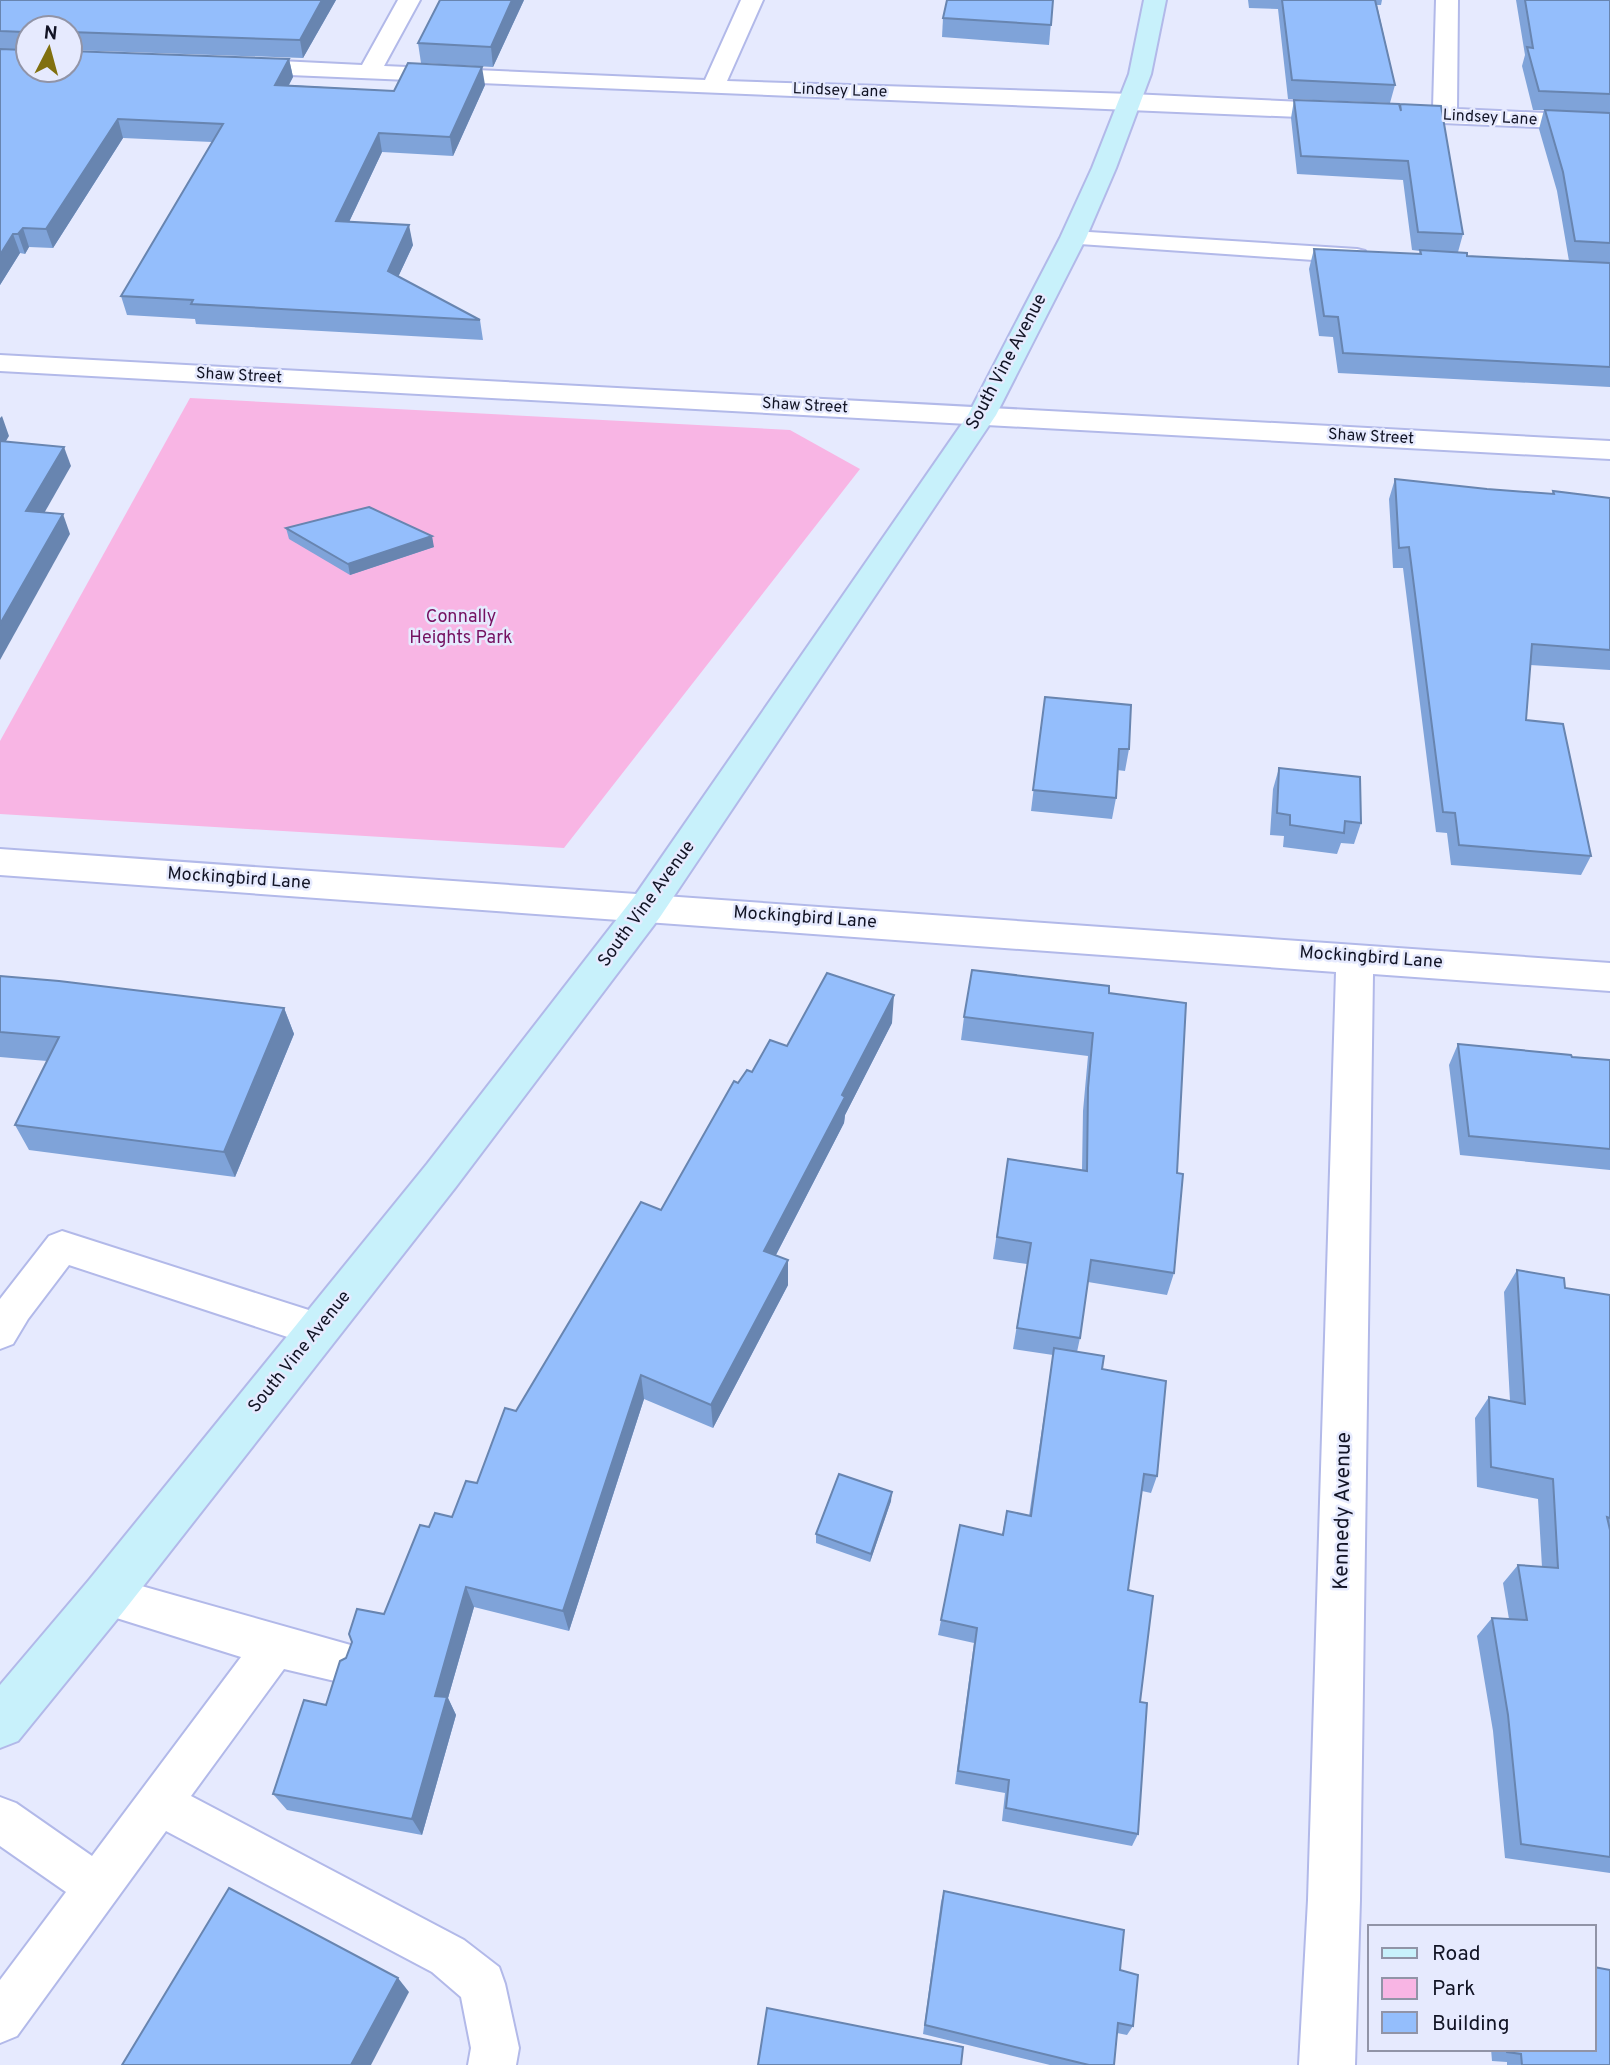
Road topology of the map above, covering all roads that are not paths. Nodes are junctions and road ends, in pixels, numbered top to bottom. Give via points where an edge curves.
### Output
1 (409, 0) edge
2 (752, 0) edge
3 (1155, 0) edge
4 (1447, 0) edge
5 (220, 65) edge
6 (370, 70) junction
7 (713, 87) junction
8 (1131, 100) junction
9 (1445, 116) junction
10 (1610, 123) edge
11 (1073, 238) junction
12 (1379, 258) edge
13 (0, 363) edge
14 (982, 415) junction
15 (1610, 450) edge
16 (0, 862) edge
17 (647, 907) junction
18 (1355, 957) junction
19 (1610, 977) edge
20 (318, 1330) junction
21 (0, 1332) edge
22 (107, 1595) junction
23 (275, 1646) junction
24 (339, 1661) edge
25 (0, 1723) edge
26 (159, 1804) junction
27 (0, 1819) edge
28 (97, 1887) junction
29 (0, 2020) edge
30 (492, 2065) edge
31 (1326, 2065) edge

1 - 6 street
2 - 7 street
3 - 8 main road, South Vine Avenue
4 - 9 street
5 - 6 street, Lindsey Lane
6 - 7 street, Lindsey Lane
7 - 8 street, Lindsey Lane
8 - 9 street, Lindsey Lane
8 - 11 main road, South Vine Avenue
9 - 10 street, Lindsey Lane
11 - 12 lane
11 - 14 main road, South Vine Avenue
13 - 14 street, Shaw Street
14 - 15 street, Shaw Street
14 - 17 main road, South Vine Avenue
16 - 17 street, Mockingbird Lane
17 - 18 street, Mockingbird Lane
17 - 20 main road, South Vine Avenue
18 - 19 street, Mockingbird Lane
18 - 31 street, Kennedy Avenue via 1334,1900
20 - 21 lane via 62,1247
20 - 22 main road, South Vine Avenue
22 - 23 lane
22 - 25 main road, South Vine Avenue
23 - 24 lane
23 - 26 lane
26 - 28 lane
26 - 30 lane via 448,1956 482,1984 495,2048
27 - 28 lane
28 - 29 lane

